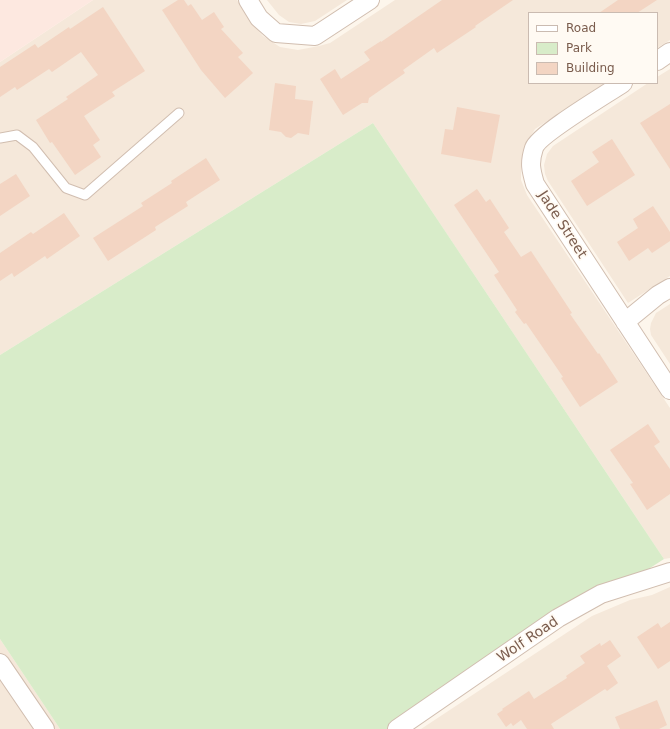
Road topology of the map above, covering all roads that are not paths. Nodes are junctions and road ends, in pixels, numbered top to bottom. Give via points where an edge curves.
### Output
1 (248, 0) edge
2 (370, 0) edge
3 (670, 52) edge
4 (658, 59) edge
5 (622, 84) edge
6 (179, 114) dead end
7 (0, 138) edge
8 (670, 288) edge
9 (625, 322) junction
10 (670, 390) edge
11 (670, 572) edge
12 (0, 663) edge
13 (45, 729) edge
14 (397, 729) edge

1 - 2 street via 260,18 276,33 315,36
3 - 4 street
5 - 9 street, Jade Street via 551,131 534,147 530,167 535,184
6 - 7 lane via 84,195 66,188 33,147 17,135
8 - 9 street
9 - 10 street, Jade Street
11 - 14 street, Wolf Road via 601,594 558,618
12 - 13 street

